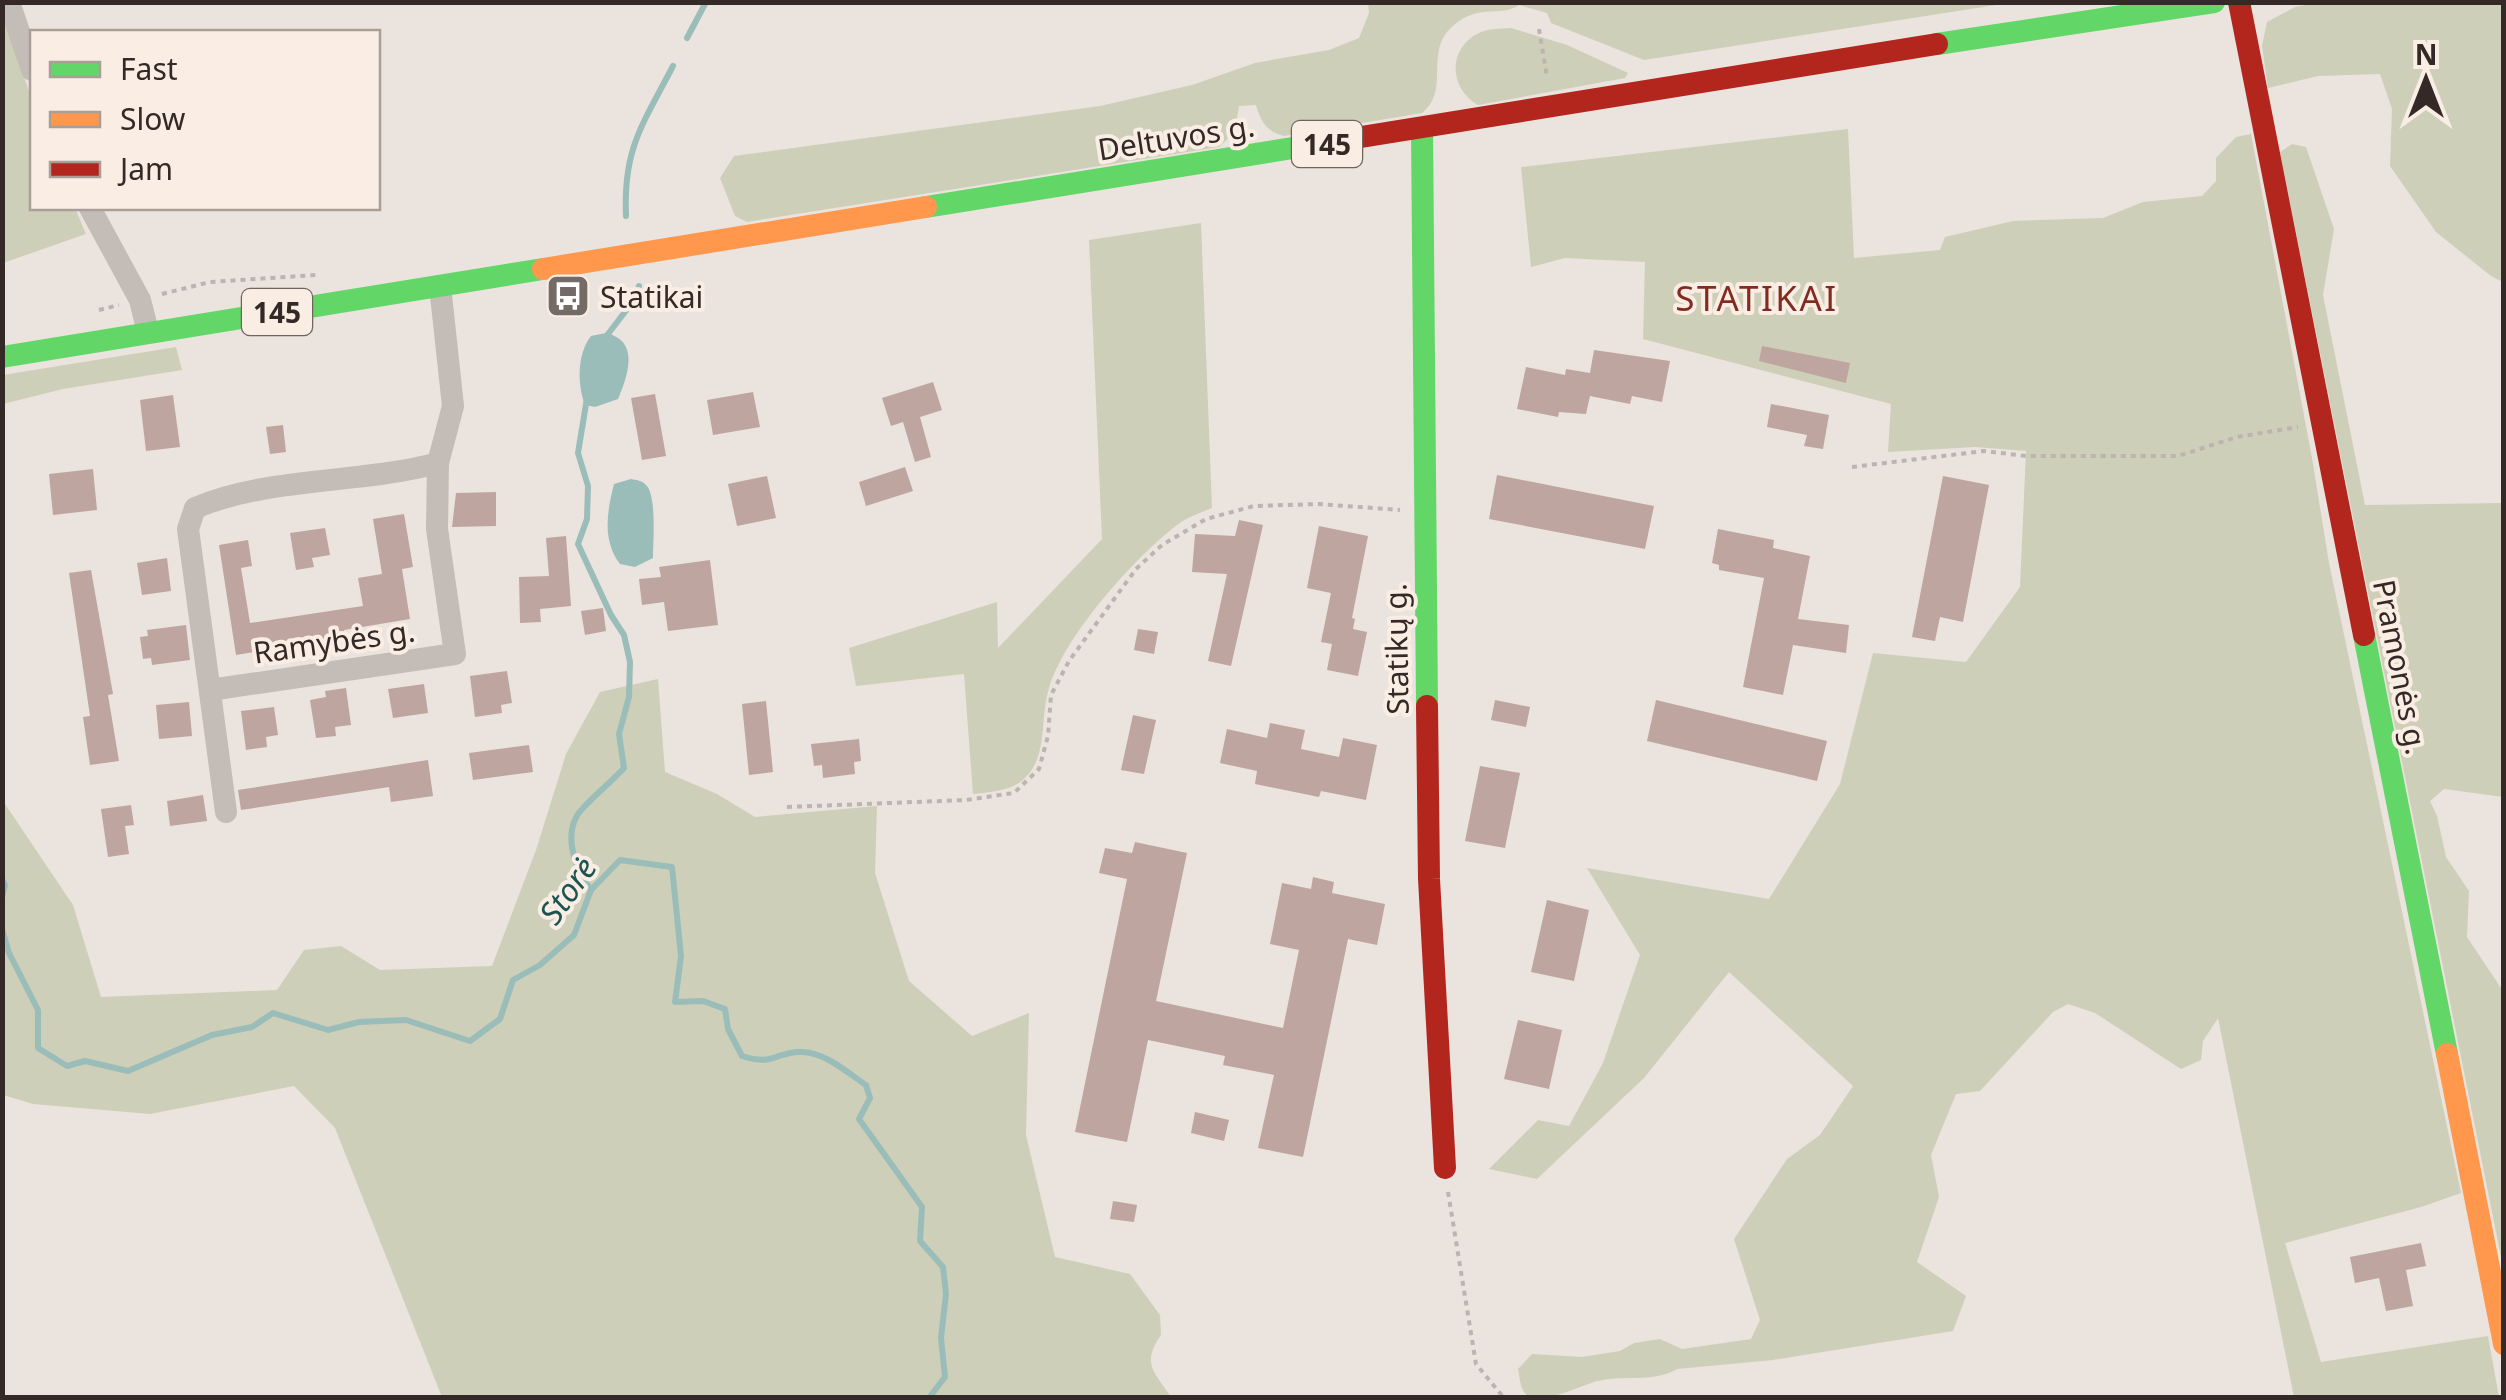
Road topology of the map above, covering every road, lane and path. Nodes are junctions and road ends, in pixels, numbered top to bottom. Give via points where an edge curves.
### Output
1 (9, 2) edge
2 (2214, 2) edge
3 (2239, 2) edge
4 (1539, 30) dead end
5 (30, 64) edge
6 (1552, 107) junction
7 (1422, 129) junction
8 (91, 210) edge
9 (440, 286) junction
10 (148, 332) junction
11 (2, 357) edge
12 (2322, 423) junction
13 (438, 463) junction
14 (1852, 467) dead end
15 (1424, 512) junction
16 (210, 690) junction
17 (787, 807) dead end
18 (226, 812) dead end
19 (1445, 1168) joint
20 (2504, 1344) edge
21 (1504, 1398) edge

1 - 5 street
2 - 6 street, Deltuvos g. / 145
3 - 12 street, Pramonės g.
4 - 6 path
6 - 7 street, Deltuvos g. / 145
7 - 9 street, Deltuvos g. / 145
7 - 15 street, Statikų g.
8 - 10 street via 140,300
9 - 10 street, Deltuvos g. / 145
9 - 13 street, Ramybės g. via 453,406
10 - 11 street, 145
12 - 14 path via 2237,437 2178,456 1984,452
12 - 20 street, Pramonės g.
13 - 16 street via 401,474 225,496 195,508 188,530
13 - 16 street, Ramybės g. via 437,529 454,654
15 - 17 path via 1319,504 1254,506 1206,518 1136,568 1068,661 1051,695 1039,768 1014,793
15 - 19 street, Statikų g. via 1429,879
16 - 18 street
19 - 21 path via 1476,1364

